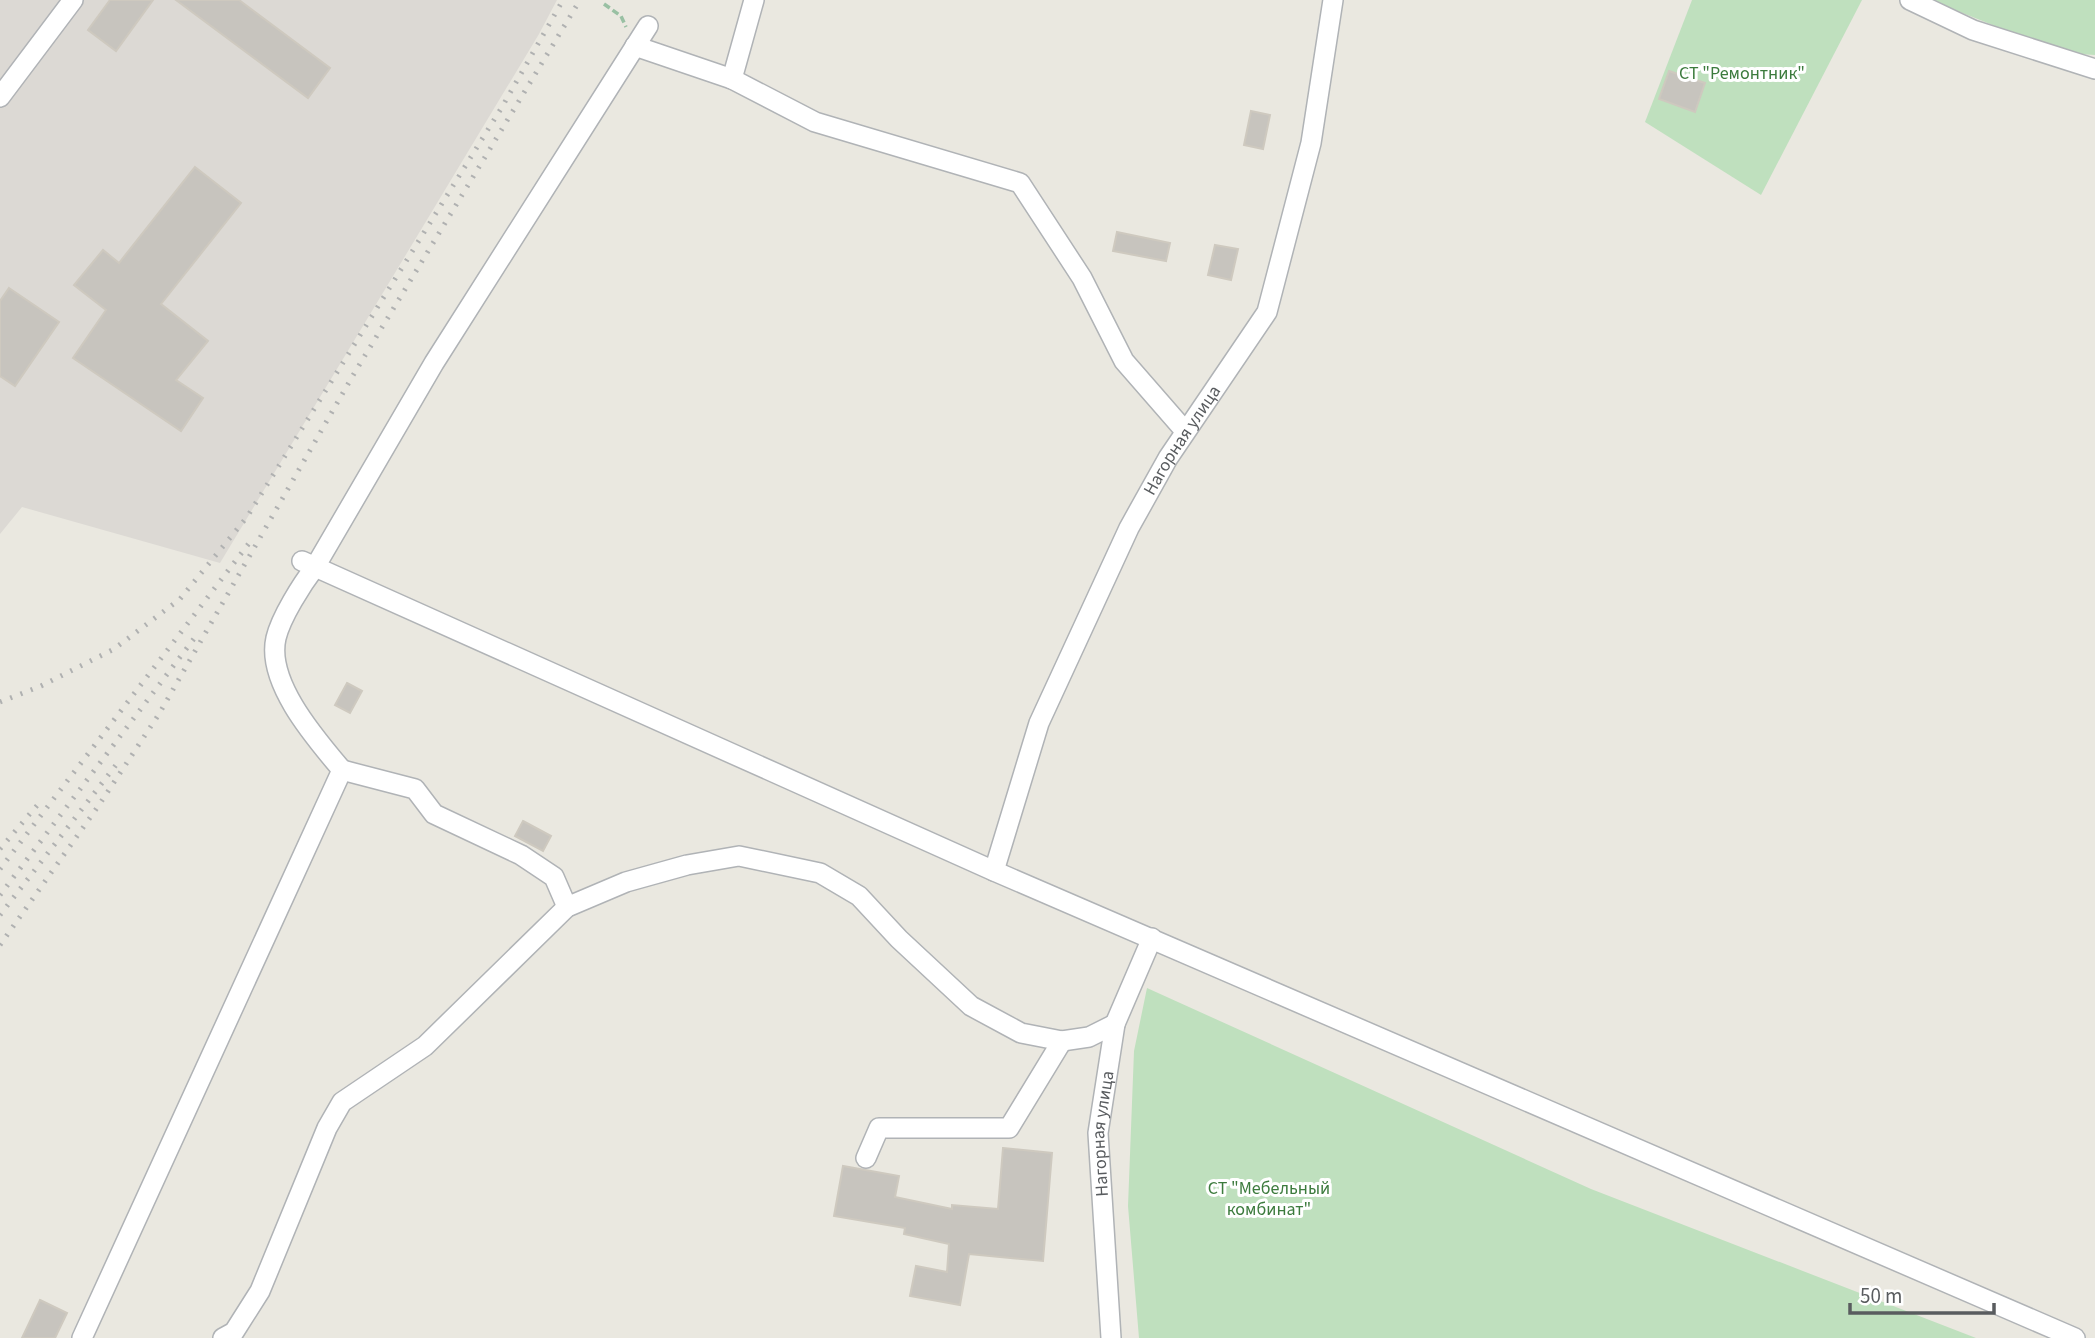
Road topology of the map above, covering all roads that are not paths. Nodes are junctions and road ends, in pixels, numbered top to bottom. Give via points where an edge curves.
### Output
1 (73, 0) edge
2 (754, 0) edge
3 (1332, 0) edge
4 (1910, 0) edge
5 (648, 26) dead end
6 (635, 46) junction
7 (2095, 69) edge
8 (732, 79) junction
9 (0, 97) edge
10 (1185, 431) junction
11 (309, 564) junction
12 (342, 770) junction
13 (994, 871) junction
14 (567, 907) junction
15 (1152, 937) junction
16 (1115, 1024) junction
17 (1062, 1041) junction
18 (866, 1158) dead end
19 (82, 1338) edge
20 (223, 1338) edge
21 (1111, 1338) edge
22 (2075, 1338) edge

1 - 9 street
2 - 8 street
3 - 10 street, Нагорная улица via 1311,143 1267,312
4 - 7 street via 1973,30
5 - 6 street
6 - 8 street
6 - 11 street
8 - 10 street via 815,122 1020,183 1082,278 1124,361
10 - 13 street, Нагорная улица via 1129,528 1039,723
11 - 12 street via 276,638 278,677
11 - 13 street
12 - 14 street via 415,789 434,814 521,855 555,877
12 - 19 street
13 - 15 street
14 - 17 street via 626,882 739,856 808,869 859,896 971,1006 1021,1034
14 - 20 street via 425,1046 342,1102 260,1291 234,1332
15 - 16 street, Нагорная улица
15 - 22 street
16 - 17 street via 1089,1037
16 - 21 street, Нагорная улица via 1098,1133
17 - 18 street via 1009,1128 879,1128

